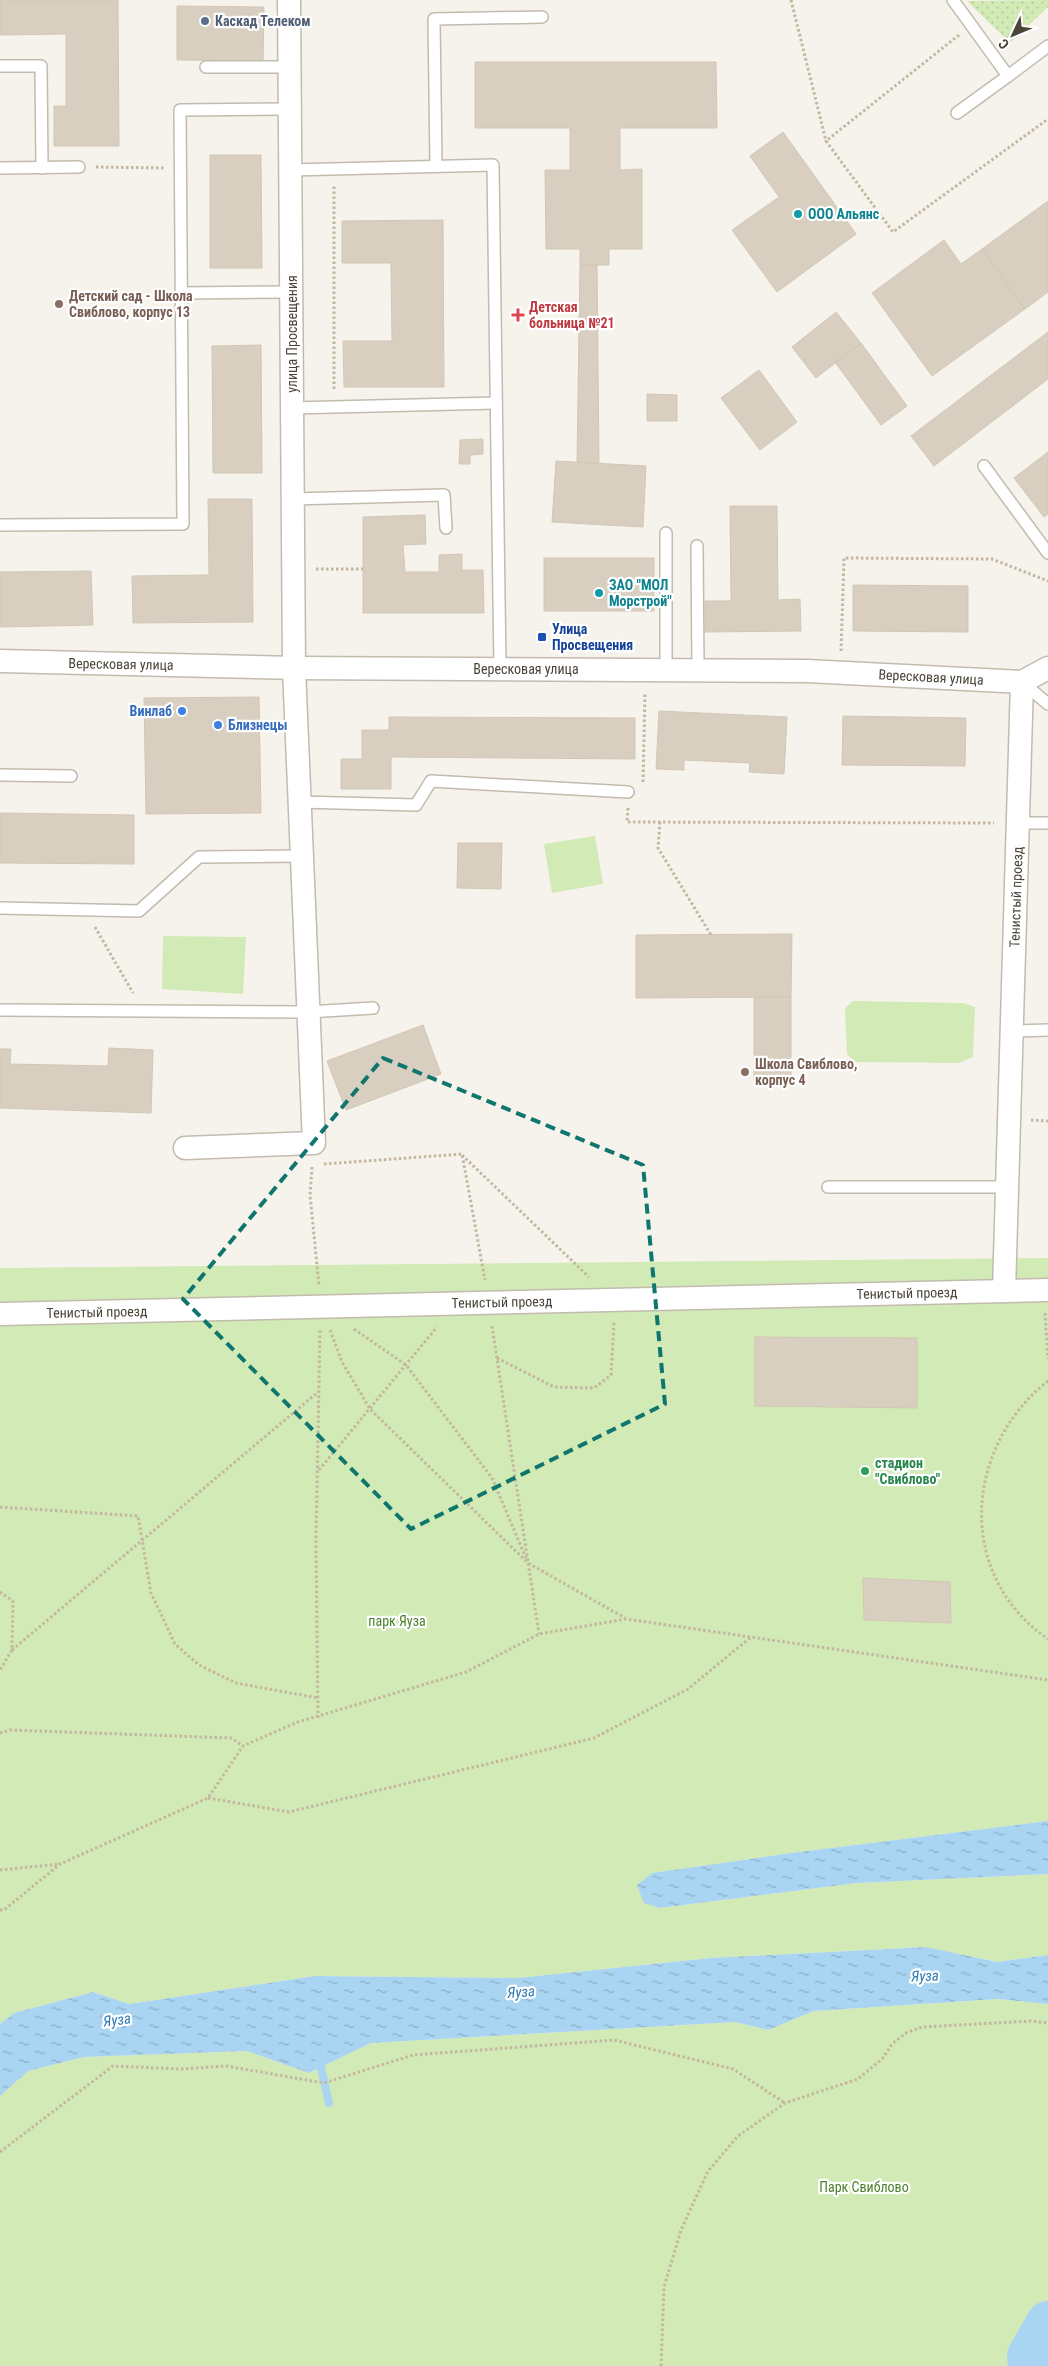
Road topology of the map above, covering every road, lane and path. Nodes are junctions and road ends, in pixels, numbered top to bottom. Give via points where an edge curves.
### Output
1 (290, 0) edge
2 (791, 0) edge
3 (953, 0) edge
4 (542, 17) dead end
5 (972, 25) junction
6 (1048, 46) edge
7 (0, 66) edge
8 (206, 67) dead end
9 (290, 67) junction
10 (1008, 76) junction
11 (290, 109) junction
12 (957, 113) dead end
13 (1048, 119) edge
14 (826, 141) junction
15 (436, 166) junction
16 (79, 167) joint
17 (0, 168) edge
18 (42, 168) junction
19 (180, 168) junction
20 (334, 169) junction
21 (291, 170) junction
22 (291, 292) junction
23 (181, 293) junction
24 (496, 403) junction
25 (334, 407) junction
26 (292, 408) junction
27 (984, 466) dead end
28 (293, 498) junction
29 (0, 525) edge
30 (446, 528) dead end
31 (666, 532) dead end
32 (697, 546) dead end
33 (1048, 554) edge
34 (293, 569) junction
35 (363, 569) dead end
36 (1048, 581) edge
37 (0, 661) edge
38 (294, 668) junction
39 (1048, 668) edge
40 (500, 669) junction
41 (656, 670) junction
42 (698, 670) junction
43 (840, 672) junction
44 (1022, 682) junction
45 (1048, 704) edge
46 (0, 775) edge
47 (70, 776) dead end
48 (628, 792) junction
49 (300, 802) junction
50 (660, 822) junction
51 (1048, 822) edge
52 (1018, 823) junction
53 (302, 856) junction
54 (0, 908) edge
55 (85, 910) junction
56 (711, 935) dead end
57 (373, 1008) dead end
58 (0, 1010) edge
59 (144, 1010) junction
60 (308, 1012) junction
61 (1048, 1030) edge
62 (1012, 1031) junction
63 (185, 1148) dead end
64 (462, 1154) junction
65 (304, 1161) dead end
66 (322, 1165) dead end
67 (828, 1187) dead end
68 (1007, 1187) junction
69 (1004, 1291) junction
70 (614, 1300) junction
71 (1047, 1300) edge
72 (489, 1302) junction
73 (457, 1304) junction
74 (321, 1306) junction
75 (0, 1314) edge
76 (352, 1328) dead end
77 (497, 1358) junction
78 (1048, 1359) edge
79 (406, 1365) junction
80 (1048, 1381) edge
81 (318, 1391) junction
82 (370, 1409) junction
83 (318, 1471) junction
84 (0, 1507) edge
85 (143, 1539) junction
86 (528, 1563) junction
87 (0, 1592) edge
88 (626, 1619) junction
89 (539, 1634) junction
90 (752, 1637) junction
91 (1048, 1639) edge
92 (12, 1650) junction
93 (0, 1670) edge
94 (1048, 1680) edge
95 (318, 1698) junction
96 (318, 1718) junction
97 (0, 1733) edge
98 (243, 1746) junction
99 (208, 1798) junction
100 (60, 1864) junction
101 (0, 1870) edge
102 (0, 1910) edge
103 (1048, 2024) edge
104 (785, 2102) junction
105 (0, 2152) edge
106 (661, 2366) edge

1 - 9 street, улица Просвещения
2 - 14 path
3 - 5 lane
4 - 15 lane via 434,19
5 - 10 lane
5 - 14 path
6 - 10 lane
7 - 18 lane via 41,66
8 - 9 lane
9 - 11 street, улица Просвещения
10 - 12 lane
11 - 19 lane via 180,110
11 - 21 street, улица Просвещения
13 - 14 path via 893,232
15 - 20 lane
15 - 24 lane via 493,165
16 - 18 lane
16 - 19 path
17 - 18 lane
19 - 23 lane
20 - 21 lane
20 - 25 path
21 - 22 street, улица Просвещения
22 - 23 lane
22 - 26 street, улица Просвещения
23 - 29 lane via 183,524
24 - 25 lane
24 - 40 lane
25 - 26 lane
26 - 28 street, улица Просвещения
27 - 33 lane
28 - 30 lane via 444,495
28 - 34 street, улица Просвещения
31 - 41 lane
32 - 42 lane
34 - 35 path
34 - 38 street, улица Просвещения
36 - 43 path via 992,559 844,558
37 - 38 street, Вересковая улица
38 - 40 street, Вересковая улица
38 - 49 street, улица Просвещения
39 - 44 street
40 - 41 street, Вересковая улица
41 - 42 street, Вересковая улица
41 - 48 path via 643,795
42 - 43 street, Вересковая улица
43 - 44 street, Вересковая улица
44 - 45 lane
44 - 52 street, Тенистый проезд
46 - 47 lane
48 - 49 lane via 431,781 416,805
48 - 50 path via 627,822
49 - 53 street, улица Просвещения
50 - 52 path
50 - 56 path via 658,848
51 - 52 lane
52 - 62 street, Тенистый проезд via 1020,963
53 - 55 lane via 200,857 139,911
53 - 60 street, улица Просвещения
54 - 55 lane
55 - 59 path
57 - 60 lane
58 - 59 lane
59 - 60 lane
60 - 63 street, улица Просвещения via 314,1143
61 - 62 lane
62 - 68 street, Тенистый проезд
64 - 66 path
64 - 70 path
64 - 72 path
65 - 74 path via 312,1165 310,1196
67 - 68 lane
68 - 69 street, Тенистый проезд
69 - 70 street, Тенистый проезд
69 - 71 street, Тенистый проезд
70 - 72 street, Тенистый проезд
70 - 77 path via 611,1375 594,1388 554,1387
71 - 78 path
72 - 73 street, Тенистый проезд
72 - 77 path
73 - 74 street, Тенистый проезд
73 - 79 path
74 - 75 street, Тенистый проезд
74 - 81 path
74 - 82 path via 342,1362
76 - 79 path
77 - 86 path
79 - 82 path
79 - 86 path via 492,1478
80 - 91 path via 1020,1406 997,1442 987,1470 981,1505 986,1548 1002,1588 1028,1622
81 - 83 path
81 - 85 path
82 - 83 path
82 - 86 path
83 - 95 path
84 - 85 path via 138,1516
85 - 92 path
85 - 95 path via 151,1593 175,1644 199,1665 236,1683
86 - 88 path
86 - 89 path
87 - 92 path via 13,1601
88 - 89 path
88 - 90 path
89 - 96 path via 466,1672
90 - 94 path
90 - 99 path via 688,1689 594,1738 289,1812
92 - 93 path
95 - 96 path
96 - 98 path via 298,1722
97 - 98 path via 10,1730 231,1738
98 - 99 path
99 - 100 path
100 - 101 path
100 - 102 path
103 - 104 path via 1031,2021 922,2028 906,2033 858,2078
104 - 105 path via 733,2069 614,2040 413,2055 324,2083 226,2066 181,2069 113,2066
104 - 106 path via 738,2136 708,2170 681,2230 664,2288

